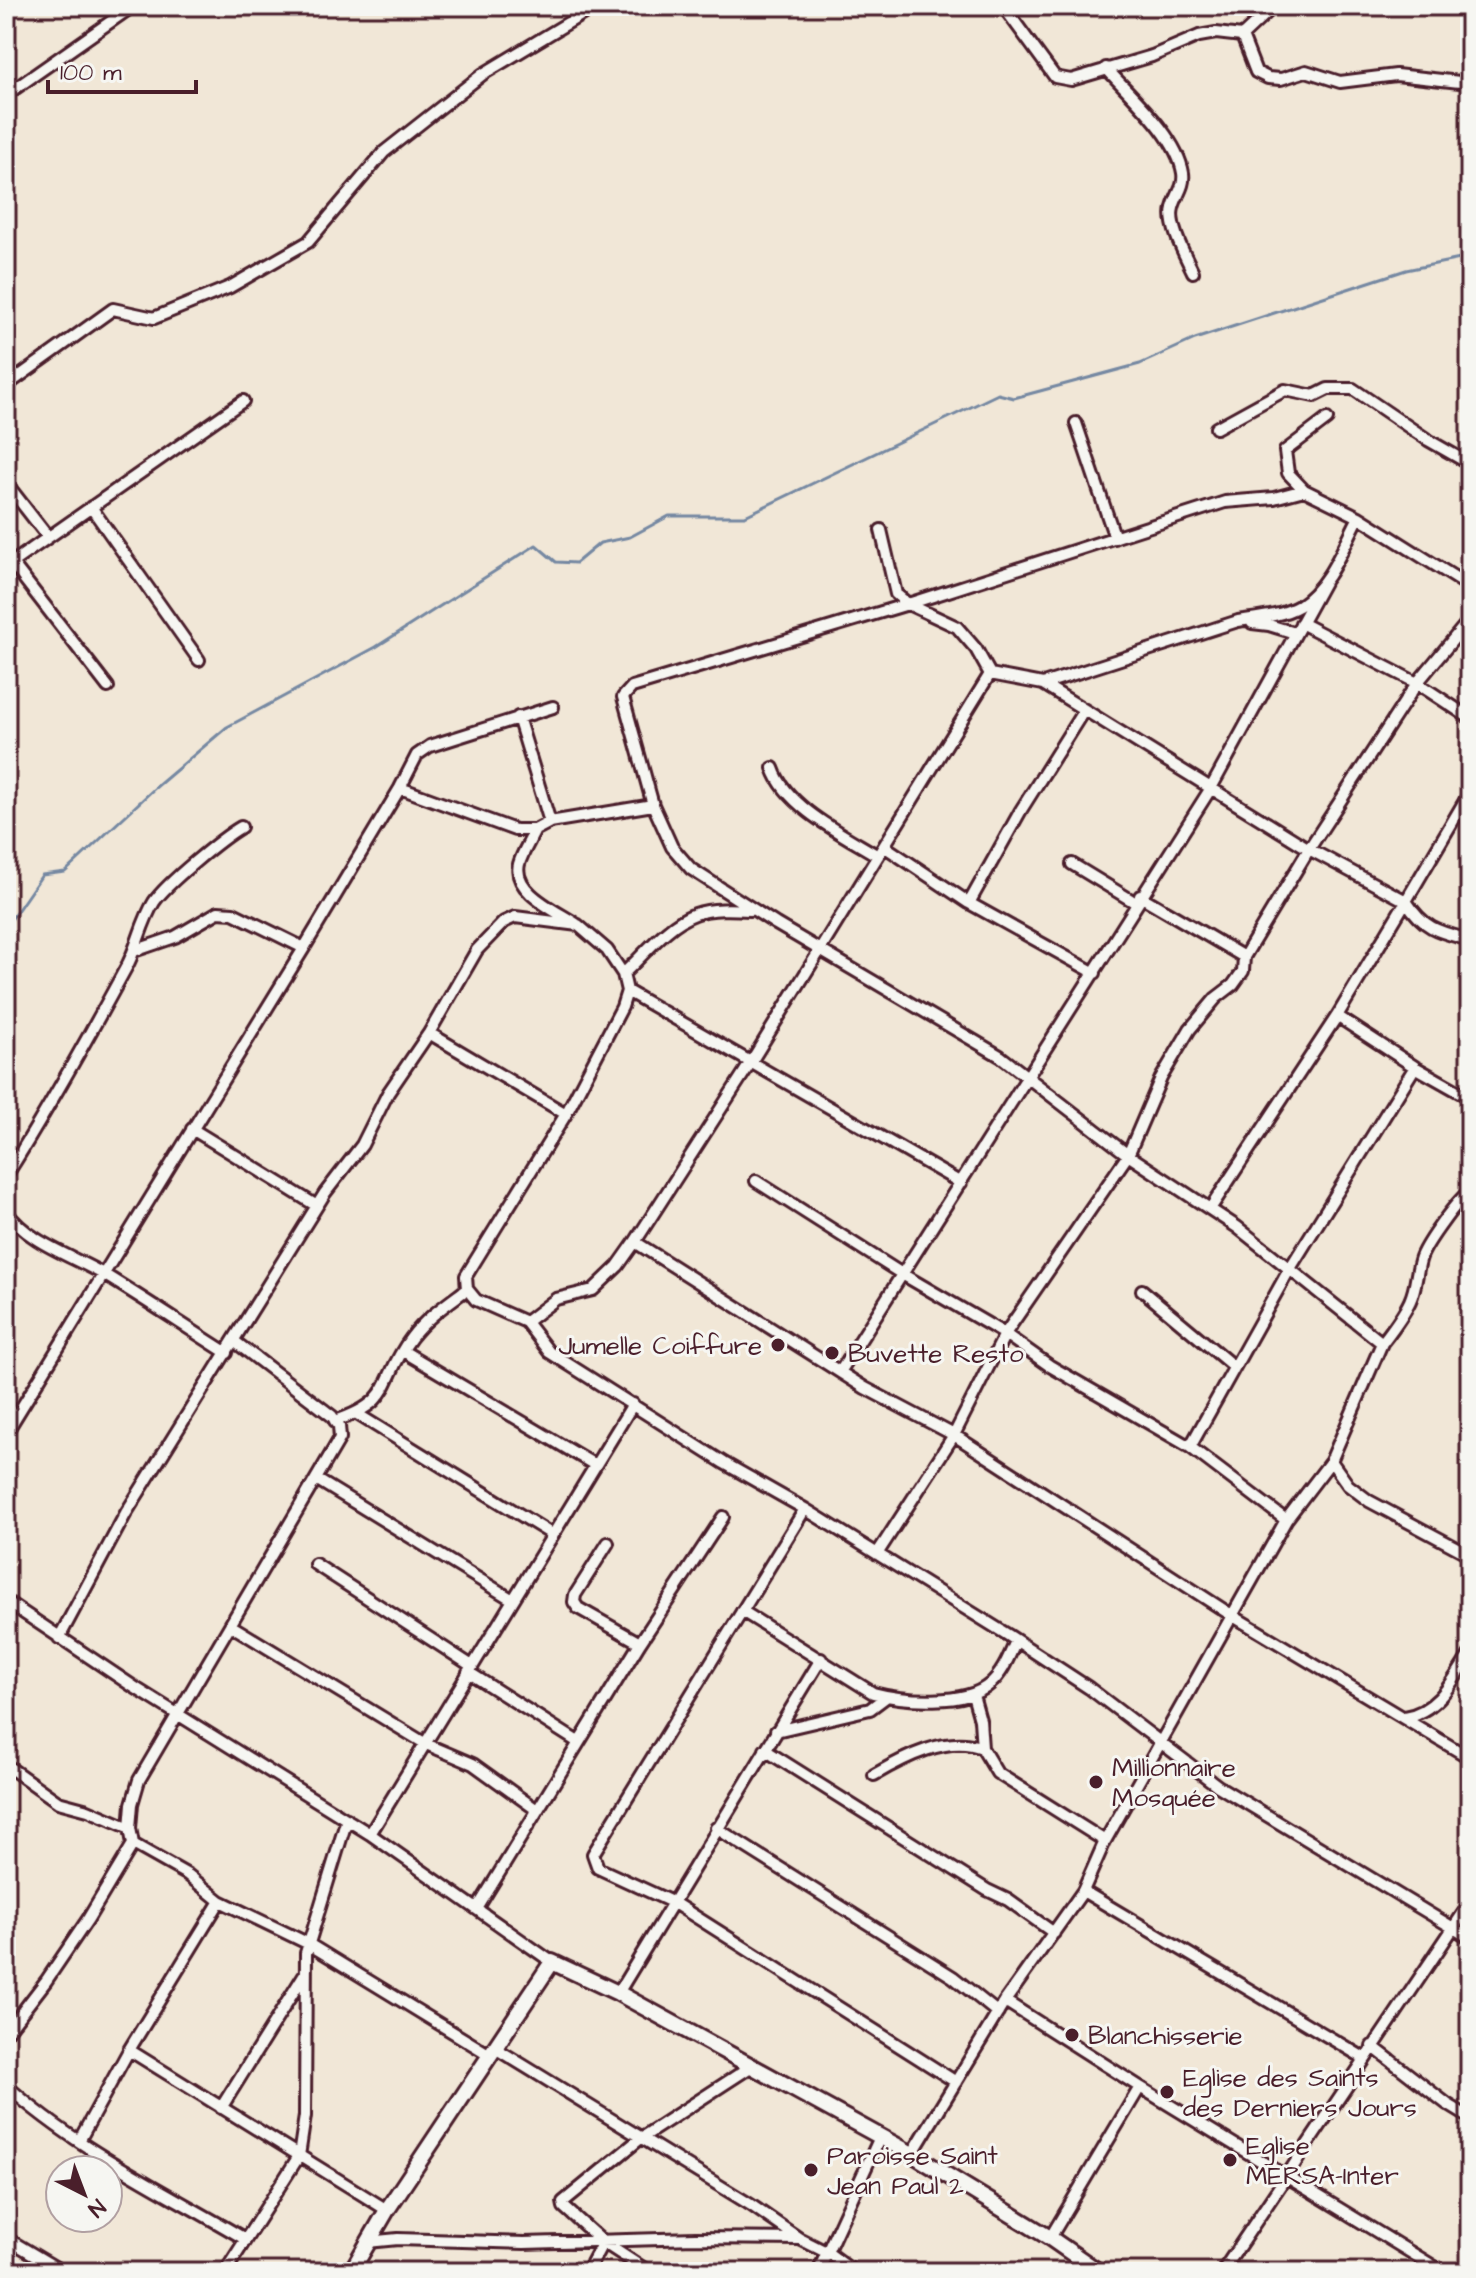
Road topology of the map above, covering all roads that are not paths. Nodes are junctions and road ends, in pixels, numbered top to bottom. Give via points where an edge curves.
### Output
1 (133, 6) edge
2 (596, 6) edge
3 (1003, 6) edge
4 (1274, 6) edge
5 (1242, 36) junction
6 (1106, 68) junction
7 (1470, 77) edge
8 (6, 95) edge
9 (1193, 272) dead end
10 (6, 386) edge
11 (243, 401) dead end
12 (1327, 419) dead end
13 (1076, 423) dead end
14 (1216, 428) dead end
15 (1470, 464) edge
16 (6, 483) edge
17 (1304, 490) junction
18 (91, 507) junction
19 (1359, 517) junction
20 (881, 530) dead end
21 (48, 537) junction
22 (1115, 538) junction
23 (9, 565) edge
24 (1324, 582) junction
25 (1470, 587) edge
26 (908, 604) junction
27 (1470, 619) edge
28 (1238, 621) junction
29 (1301, 623) junction
30 (1295, 633) junction
31 (199, 660) dead end
32 (990, 674) junction
33 (1417, 683) junction
34 (1043, 684) junction
35 (108, 687) dead end
36 (553, 707) dead end
37 (1084, 710) junction
38 (518, 717) junction
39 (1470, 718) edge
40 (773, 768) dead end
41 (400, 788) junction
42 (1211, 788) junction
43 (1470, 792) edge
44 (653, 805) junction
45 (550, 822) junction
46 (241, 827) dead end
47 (535, 830) junction
48 (1309, 849) junction
49 (881, 851) junction
50 (1072, 864) dead end
51 (1138, 900) junction
52 (1406, 901) junction
53 (969, 903) junction
54 (755, 910) junction
55 (578, 925) junction
56 (1470, 940) edge
57 (304, 948) junction
58 (822, 948) junction
59 (134, 951) junction
60 (1244, 957) junction
61 (1095, 973) junction
62 (623, 974) junction
63 (627, 991) junction
64 (1337, 1016) junction
65 (429, 1033) junction
66 (751, 1062) junction
67 (1415, 1067) junction
68 (1026, 1077) junction
69 (1470, 1098) edge
70 (566, 1114) junction
71 (192, 1129) junction
72 (1128, 1155) junction
73 (6, 1176) edge
74 (756, 1181) dead end
75 (961, 1183) junction
76 (1470, 1191) edge
77 (317, 1206) junction
78 (1210, 1209) junction
79 (6, 1211) edge
80 (10, 1223) edge
81 (635, 1242) junction
82 (1289, 1270) junction
83 (102, 1274) junction
84 (902, 1274) junction
85 (467, 1289) junction
86 (1142, 1290) dead end
87 (526, 1322) junction
88 (1005, 1334) junction
89 (234, 1341) junction
90 (1382, 1343) junction
91 (403, 1351) junction
92 (227, 1353) junction
93 (1234, 1367) junction
94 (840, 1372) junction
95 (633, 1404) junction
96 (357, 1414) junction
97 (335, 1421) junction
98 (6, 1433) edge
99 (954, 1435) junction
100 (1190, 1447) junction
101 (1331, 1461) junction
102 (595, 1465) junction
103 (316, 1479) junction
104 (805, 1509) junction
105 (723, 1517) dead end
106 (1286, 1520) junction
107 (553, 1535) junction
108 (608, 1543) dead end
109 (877, 1554) junction
110 (1470, 1555) edge
111 (315, 1564) dead end
112 (513, 1600) junction
113 (6, 1601) edge
114 (742, 1611) junction
115 (1233, 1616) junction
116 (230, 1625) junction
117 (59, 1638) junction
118 (1016, 1641) junction
119 (640, 1643) junction
120 (1470, 1654) edge
121 (821, 1659) junction
122 (470, 1669) junction
123 (973, 1695) junction
124 (886, 1697) junction
125 (178, 1713) junction
126 (1404, 1717) junction
127 (776, 1731) junction
128 (578, 1742) junction
129 (426, 1744) junction
130 (1161, 1744) junction
131 (982, 1748) junction
132 (765, 1750) junction
133 (1470, 1758) edge
134 (6, 1765) edge
135 (874, 1775) dead end
136 (537, 1810) junction
137 (347, 1819) junction
138 (130, 1828) junction
139 (716, 1828) junction
140 (370, 1834) junction
141 (1105, 1841) junction
142 (133, 1844) junction
143 (1083, 1891) junction
144 (220, 1901) junction
145 (674, 1903) junction
146 (1470, 1903) edge
147 (477, 1909) junction
148 (1451, 1927) junction
149 (1054, 1933) junction
150 (1470, 1938) edge
151 (307, 1943) junction
152 (552, 1962) junction
153 (6, 1963) edge
154 (305, 1974) junction
155 (6, 1984) edge
156 (618, 1993) junction
157 (1005, 2001) junction
158 (998, 2013) junction
159 (6, 2033) edge
160 (1372, 2046) junction
161 (129, 2050) junction
162 (492, 2052) junction
163 (1364, 2058) junction
164 (752, 2066) junction
165 (956, 2082) junction
166 (6, 2085) edge
167 (1140, 2087) junction
168 (221, 2108) junction
169 (1470, 2118) edge
170 (880, 2137) junction
171 (641, 2138) junction
172 (79, 2141) junction
173 (912, 2154) junction
174 (299, 2156) junction
175 (1287, 2176) junction
176 (387, 2210) junction
177 (6, 2238) edge
178 (1050, 2238) junction
179 (245, 2239) junction
180 (800, 2239) junction
181 (367, 2242) junction
182 (603, 2242) junction
183 (828, 2253) junction
184 (63, 2272) edge
185 (225, 2272) edge
186 (351, 2272) edge
187 (587, 2272) edge
188 (649, 2272) edge
189 (818, 2272) edge
190 (854, 2272) edge
191 (1099, 2272) edge
192 (1222, 2272) edge
193 (1443, 2272) edge

1 - 8 street
2 - 10 street via 483,74 384,152 308,242 230,287 154,318 113,309
3 - 6 street via 1055,77 1071,80
4 - 5 street
5 - 6 street via 1199,36
5 - 7 street via 1256,72 1268,78 1306,71 1340,82 1396,75 1460,82
6 - 9 street via 1160,128 1179,160 1182,189 1171,211
11 - 18 street
12 - 17 street via 1285,451 1288,473
13 - 22 street
14 - 15 street via 1285,390 1314,396 1328,389 1353,389
16 - 21 street
17 - 19 street
17 - 22 street via 1225,502
18 - 21 street
18 - 31 street
19 - 24 street
19 - 25 street
20 - 26 street via 896,594
21 - 23 street
22 - 26 street
23 - 35 street
24 - 28 street via 1298,606
24 - 29 street
26 - 32 street via 957,627
26 - 44 street via 626,691 623,697
27 - 33 street
28 - 30 street
28 - 34 street
29 - 30 street
29 - 33 street
30 - 42 street
32 - 34 street
32 - 49 street
33 - 39 street
33 - 48 street
34 - 37 street
36 - 38 street
37 - 42 street
37 - 53 street
38 - 41 street via 430,746 417,755
38 - 45 street
40 - 49 street via 785,791 824,822
41 - 47 street via 515,830
41 - 57 street
42 - 48 street
42 - 51 street
43 - 52 street
44 - 45 street
44 - 54 street via 672,847 691,869
45 - 47 street
46 - 59 street via 155,901
47 - 55 street via 519,866 519,881
48 - 52 street
48 - 60 street
49 - 53 street
49 - 58 street
50 - 51 street
51 - 60 street
51 - 61 street
52 - 56 street via 1419,921
52 - 64 street
53 - 61 street
54 - 58 street
54 - 62 street via 695,914 676,924
55 - 62 street via 607,950
55 - 65 street via 515,917 504,922 477,950
57 - 59 street via 233,913 218,912 175,937
57 - 71 street
58 - 66 street
58 - 68 street
59 - 73 street via 54,1100
60 - 72 street via 1243,971 1190,1029 1161,1078
61 - 68 street
62 - 63 street
63 - 66 street
63 - 70 street
64 - 67 street
64 - 78 street
65 - 70 street
65 - 77 street via 388,1093 362,1145
66 - 75 street
66 - 81 street
67 - 69 street
67 - 82 street
68 - 72 street
68 - 75 street
70 - 85 street via 466,1276
71 - 77 street
71 - 83 street
72 - 78 street
72 - 88 street
74 - 84 street
75 - 84 street
76 - 90 street via 1427,1246 1409,1303
77 - 89 street
78 - 82 street
79 - 80 street
80 - 83 street
81 - 87 street via 593,1290 556,1299
81 - 94 street
82 - 90 street
82 - 93 street
83 - 92 street
83 - 98 street
84 - 88 street
84 - 94 street
85 - 87 street via 476,1300
85 - 91 street via 421,1325
86 - 93 street
87 - 95 street via 549,1352
88 - 99 street
88 - 100 street
89 - 92 street
89 - 97 street
90 - 101 street
91 - 96 street via 383,1392
91 - 102 street
92 - 117 street via 126,1513
93 - 100 street
94 - 99 street
95 - 102 street
95 - 104 street
96 - 97 street
96 - 107 street
97 - 103 street via 340,1438
99 - 109 street
99 - 115 street
100 - 106 street
101 - 106 street
101 - 110 street via 1348,1485 1369,1501
102 - 107 street
103 - 112 street
103 - 116 street
104 - 109 street
104 - 114 street
105 - 119 street
106 - 115 street
107 - 112 street
108 - 119 street via 574,1602
109 - 118 street
111 - 122 street
112 - 122 street
113 - 117 street
114 - 121 street
114 - 145 street via 593,1854 598,1868
115 - 126 street
115 - 130 street
116 - 125 street
116 - 129 street
117 - 125 street
118 - 123 street via 1000,1674
118 - 130 street
119 - 128 street
120 - 126 street via 1427,1711
121 - 124 street
121 - 127 street
122 - 128 street
122 - 129 street
123 - 124 street
123 - 131 street
124 - 127 street via 870,1709
125 - 137 street
125 - 138 street via 139,1780
126 - 133 street
127 - 132 street
128 - 136 street
129 - 136 street via 473,1764
129 - 140 street
130 - 141 street
130 - 148 street via 1218,1786
131 - 135 street via 964,1744 911,1753
131 - 141 street via 1004,1778
132 - 139 street
132 - 149 street
134 - 138 street via 58,1802
136 - 147 street
137 - 140 street
137 - 151 street
138 - 142 street
139 - 145 street
139 - 158 street via 953,1977
140 - 147 street
141 - 143 street
142 - 144 street via 188,1875
142 - 159 street via 63,1956
143 - 149 street
143 - 163 street
144 - 151 street
144 - 161 street
145 - 156 street
145 - 165 street
146 - 148 street
147 - 152 street
148 - 150 street
148 - 160 street
149 - 157 street
151 - 154 street
151 - 162 street
152 - 156 street
152 - 162 street
153 - 155 street
154 - 168 street
154 - 174 street via 305,2116
156 - 164 street
157 - 158 street
157 - 167 street
158 - 165 street
160 - 163 street
160 - 169 street
161 - 168 street
161 - 172 street
162 - 171 street
162 - 176 street
163 - 175 street
164 - 170 street
164 - 171 street
165 - 173 street
166 - 172 street
167 - 175 street
167 - 178 street
168 - 174 street
170 - 173 street
170 - 183 street
171 - 180 street
171 - 182 street via 563,2202
172 - 179 street
173 - 178 street
174 - 176 street
174 - 179 street
175 - 192 street
175 - 193 street
176 - 181 street
177 - 184 street
178 - 191 street
179 - 185 street
180 - 182 street
180 - 183 street
181 - 182 street
181 - 186 street
182 - 187 street
182 - 188 street
183 - 189 street
183 - 190 street

